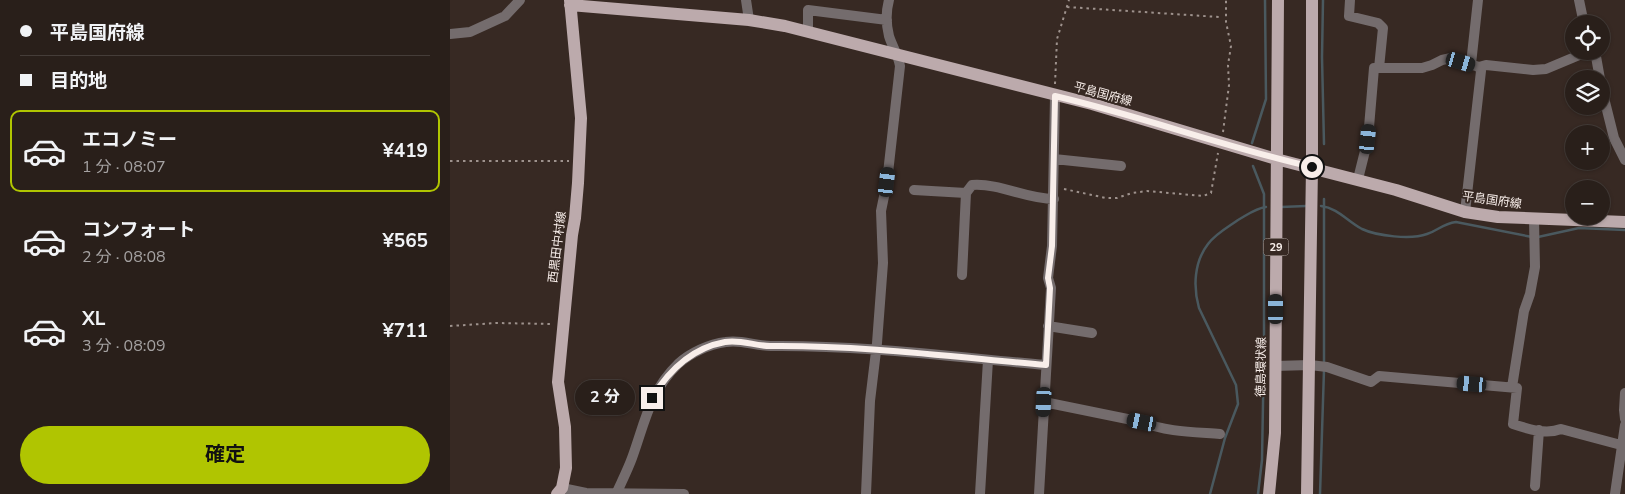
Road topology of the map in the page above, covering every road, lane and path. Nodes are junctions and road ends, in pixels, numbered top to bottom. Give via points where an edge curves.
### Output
1 (520, 0) edge
2 (746, 0) edge
3 (889, 0) edge
4 (1068, 0) edge
5 (1278, 0) edge
6 (1312, 0) edge
7 (1350, 0) edge
8 (1478, 0) edge
9 (1579, 0) edge
10 (570, 3) edge
11 (1067, 7) junction
12 (1582, 15) edge
13 (1218, 17) dead end
14 (749, 20) junction
15 (887, 20) junction
16 (808, 32) junction
17 (450, 34) edge
18 (898, 55) junction
19 (1568, 60) edge
20 (1475, 66) junction
21 (1380, 68) junction
22 (1055, 96) junction
23 (1608, 115) edge
24 (1276, 159) junction
25 (1054, 160) junction
26 (1625, 160) edge
27 (450, 161) edge
28 (579, 161) junction
29 (1121, 166) dead end
30 (1312, 167) junction
31 (1358, 179) junction
32 (914, 190) dead end
33 (966, 193) junction
34 (1054, 199) junction
35 (1465, 212) junction
36 (1534, 219) junction
37 (1625, 222) edge
38 (962, 275) dead end
39 (563, 324) junction
40 (450, 326) edge
41 (1048, 326) junction
42 (1092, 333) dead end
43 (876, 351) junction
44 (988, 360) junction
45 (1046, 365) junction
46 (1275, 366) junction
47 (1319, 366) junction
48 (1512, 387) junction
49 (1625, 393) edge
50 (1044, 402) junction
51 (1625, 419) edge
52 (1625, 425) edge
53 (1539, 430) junction
54 (1220, 434) dead end
55 (1621, 445) junction
56 (1535, 486) dead end
57 (560, 491) edge
58 (617, 492) junction
59 (684, 494) edge
60 (866, 494) edge
61 (980, 494) edge
62 (1039, 494) edge
63 (1269, 494) edge
64 (1307, 494) edge
65 (1615, 494) edge

1 - 17 street via 505,16 470,32
2 - 14 street
3 - 15 street
4 - 11 path
5 - 24 main road, 徳島環状線 / 29
6 - 30 main road
7 - 21 street via 1349,16 1378,23 1383,28
8 - 20 street
9 - 12 street
10 - 14 main road, 平島国府線
10 - 28 main road, 西黒田中村線 via 581,118
11 - 13 path
11 - 22 path via 1057,39
14 - 16 main road, 平島国府線
15 - 16 street via 808,10
15 - 18 street via 889,37
16 - 18 main road, 平島国府線
18 - 22 main road, 平島国府線
18 - 43 street via 898,87 881,212 883,263
19 - 20 street via 1546,69 1532,70
20 - 21 street via 1451,58 1422,68
20 - 35 street via 1482,72
21 - 31 street via 1374,68 1368,139
22 - 24 main road, 平島国府線
22 - 25 street
23 - 26 street via 1614,138
24 - 30 main road, 平島国府線
24 - 46 main road, 徳島環状線 / 29
25 - 29 street via 1108,160
25 - 34 street
27 - 28 path
28 - 39 main road, 西黒田中村線
30 - 31 main road, 平島国府線
30 - 47 main road
31 - 35 main road, 平島国府線
32 - 33 street
33 - 34 street via 972,185 983,184 1029,197
33 - 38 street
34 - 41 street
35 - 36 main road, 平島国府線
36 - 37 main road, 平島国府線
36 - 48 street via 1535,267 1524,311
39 - 40 path via 534,322
39 - 57 main road, 西黒田中村線 via 558,382 565,427 566,468
41 - 42 street
41 - 45 street
43 - 44 street
43 - 58 street via 763,346 744,341 725,342 694,352 679,363 652,398 632,459
43 - 60 street
44 - 45 street
44 - 61 street
45 - 50 street
46 - 47 street
46 - 63 main road, 徳島環状線 / 29
47 - 48 street via 1371,382 1379,376
47 - 64 main road
48 - 53 street via 1517,388 1513,424
49 - 51 street
50 - 54 street via 1155,427
50 - 62 street
52 - 55 street
53 - 55 street via 1552,432 1561,429
53 - 56 street
55 - 65 street
57 - 58 street
58 - 59 street

